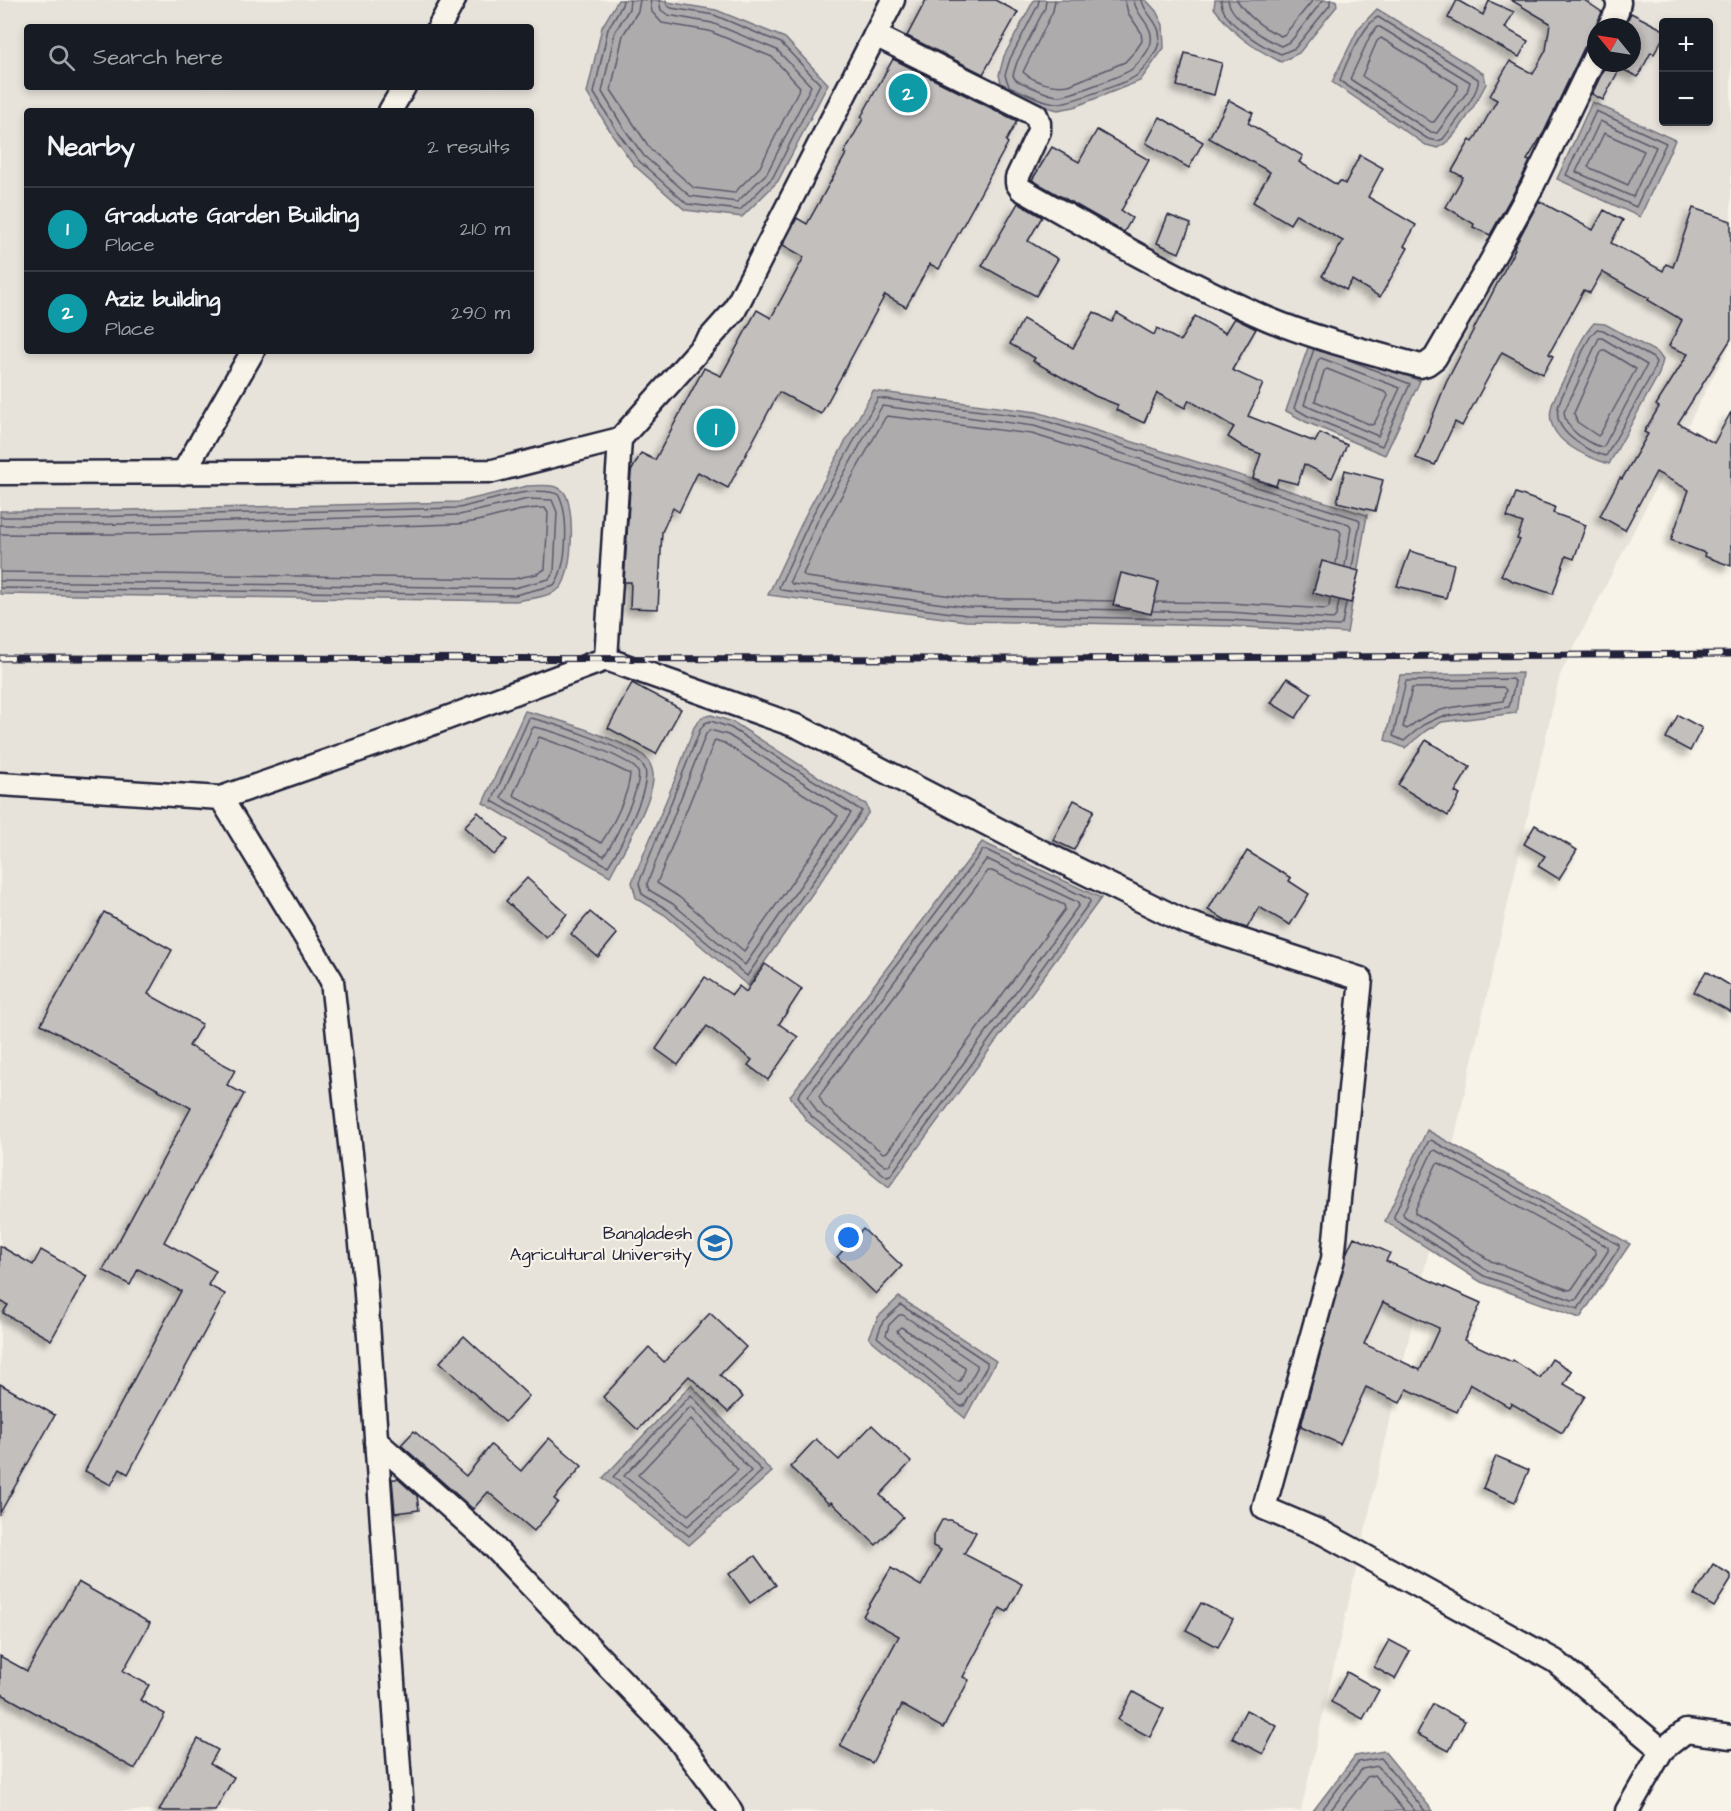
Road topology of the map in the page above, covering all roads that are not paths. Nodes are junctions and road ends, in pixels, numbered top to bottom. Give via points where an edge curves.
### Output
1 (454, 0) edge
2 (893, 0) edge
3 (1617, 0) edge
4 (1614, 18) edge
5 (441, 24) edge
6 (875, 35) junction
7 (1587, 72) edge
8 (402, 90) edge
9 (392, 108) edge
10 (251, 354) edge
11 (620, 439) junction
12 (0, 473) edge
13 (183, 473) junction
14 (606, 659) junction
15 (0, 784) edge
16 (222, 798) junction
17 (376, 1441) junction
18 (1731, 1737) edge
19 (1662, 1750) junction
20 (402, 1811) edge
21 (731, 1811) edge
22 (1627, 1811) edge

1 - 5 street
2 - 6 street
3 - 4 street
6 - 7 street via 1036,115 1039,131 1017,178 1021,189 1147,259 1269,319 1420,366 1435,358 1490,266
6 - 11 street via 734,311
8 - 9 street
10 - 13 street
11 - 13 street via 493,471
11 - 14 street
12 - 13 street
14 - 16 street
14 - 19 street via 799,727 1185,922 1361,979 1333,1259 1264,1508 1323,1533 1555,1661
15 - 16 street
16 - 17 street via 332,981 365,1280
17 - 20 street
17 - 21 street via 489,1542 678,1739
18 - 19 street via 1686,1731
19 - 22 street

